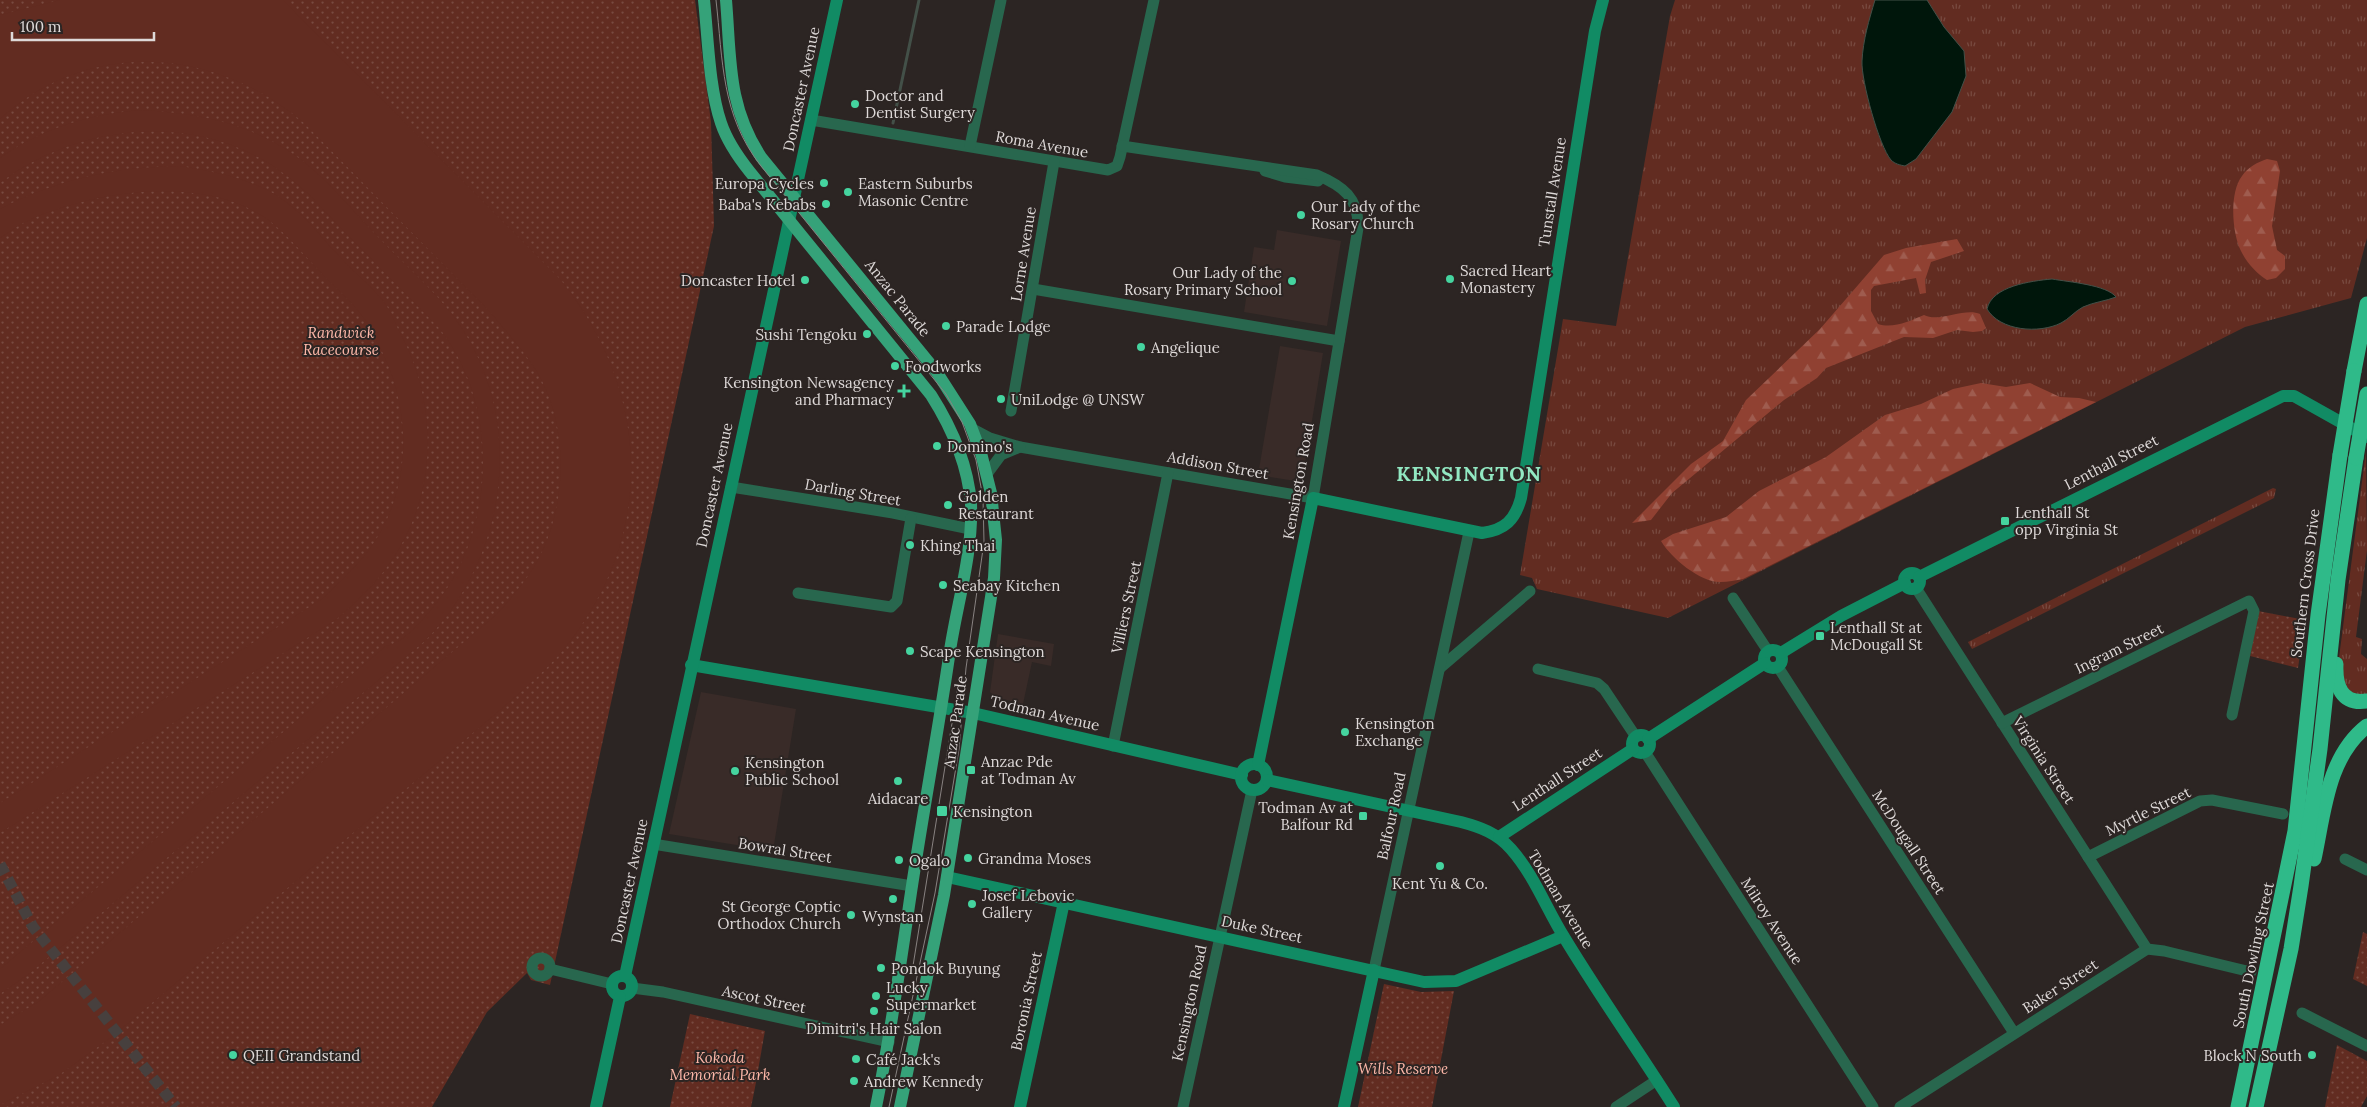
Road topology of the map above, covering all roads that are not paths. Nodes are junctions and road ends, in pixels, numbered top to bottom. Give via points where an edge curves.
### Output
1 (704, 0) edge
2 (726, 0) edge
3 (837, 0) edge
4 (1001, 0) edge
5 (1154, 0) edge
6 (1603, 0) edge
7 (811, 120) junction
8 (970, 146) junction
9 (1122, 146) junction
10 (1054, 162) junction
11 (794, 195) junction
12 (790, 219) junction
13 (1033, 289) junction
14 (2367, 304) edge
15 (1339, 341) junction
16 (2367, 394) edge
17 (2318, 410) junction
18 (1011, 411) dead end
19 (973, 429) junction
20 (2367, 437) edge
21 (2367, 442) edge
22 (1020, 447) junction
23 (1168, 473) junction
24 (987, 474) junction
25 (731, 486) junction
26 (1313, 498) junction
27 (911, 518) junction
28 (970, 529) junction
29 (1469, 532) junction
30 (2338, 580) junction
31 (1913, 583) junction
32 (1530, 591) dead end
33 (798, 593) dead end
34 (1733, 598) dead end
35 (1781, 653) junction
36 (1767, 657) junction
37 (691, 665) junction
38 (1778, 667) junction
39 (1440, 668) junction
40 (1538, 669) dead end
41 (2367, 701) edge
42 (942, 708) junction
43 (973, 713) junction
44 (2232, 715) dead end
45 (2002, 723) junction
46 (2367, 726) edge
47 (1641, 744) junction
48 (1113, 746) junction
49 (1258, 765) junction
50 (1242, 774) junction
51 (1267, 780) junction
52 (1252, 790) junction
53 (1409, 810) junction
54 (2283, 814) dead end
55 (1498, 837) junction
56 (653, 844) junction
57 (2088, 857) junction
58 (2345, 859) dead end
59 (2289, 869) joint
60 (2367, 870) edge
61 (947, 877) junction
62 (912, 886) junction
63 (1064, 902) junction
64 (1220, 936) junction
65 (1563, 936) junction
66 (2147, 949) junction
67 (550, 969) dead end
68 (1374, 970) junction
69 (2251, 972) dead end
70 (625, 976) junction
71 (612, 984) junction
72 (632, 988) junction
73 (620, 996) junction
74 (2302, 1012) dead end
75 (2275, 1016) junction
76 (2014, 1033) junction
77 (889, 1042) junction
78 (2367, 1046) edge
79 (1657, 1080) junction
80 (596, 1107) edge
81 (876, 1107) edge
82 (900, 1107) edge
83 (1020, 1107) edge
84 (1183, 1107) edge
85 (1344, 1107) edge
86 (1616, 1107) edge
87 (1674, 1107) edge
88 (1874, 1107) edge
89 (1878, 1107) edge
90 (1882, 1107) edge
91 (1900, 1107) edge
92 (2238, 1107) edge
93 (2256, 1107) edge

1 - 12 main road, Anzac Parade via 721,122 741,160
2 - 11 main road, Anzac Parade via 732,87 740,117 761,157
3 - 7 street, Doncaster Avenue
4 - 8 street
5 - 9 street
6 - 29 street, Tunstall Avenue via 1574,155 1521,498 1512,521 1503,528 1482,533
7 - 8 street, Roma Avenue
7 - 11 street, Doncaster Avenue
8 - 10 street, Roma Avenue
9 - 10 street, Roma Avenue via 1117,166 1108,170
9 - 15 street, Kensington Road via 1252,167 1285,177 1332,181 1343,188 1355,202 1358,228
10 - 13 street, Lorne Avenue
11 - 12 street, Doncaster Avenue
11 - 19 main road, Anzac Parade via 936,370
12 - 25 street, Doncaster Avenue
12 - 28 main road, Anzac Parade via 918,376 943,415 966,475
13 - 15 street
13 - 18 street, Lorne Avenue
14 - 59 highway, Southern Cross Drive, bridge via 2340,455
15 - 26 street, Kensington Road
16 - 30 highway, bridge
17 - 20 street, Lenthall Street
17 - 21 street, Lenthall Street via 2339,430
17 - 31 street, Lenthall Street via 2294,396 2283,396
19 - 22 street, Addison Street
19 - 24 main road, Anzac Parade
22 - 23 street, Addison Street
22 - 24 street via 1001,455
23 - 26 street, Addison Street
23 - 48 street, Villiers Street
24 - 43 main road, Anzac Parade via 995,518 996,558
25 - 27 street, Darling Street
25 - 37 street, Doncaster Avenue
26 - 29 street, Addison Street
26 - 49 street, Kensington Road
27 - 28 street, Darling Street
27 - 33 street via 897,601 891,607
28 - 42 main road, Anzac Parade
29 - 39 street, Balfour Road
30 - 41 highway via 2335,679 2346,696
30 - 75 highway via 2319,758 2301,886
31 - 35 street, Lenthall Street via 1841,616
31 - 45 street, Virginia Street
32 - 39 street
34 - 36 street
35 - 36 street via 1776,650
35 - 38 street via 1783,659
36 - 38 street via 1770,667
36 - 47 street, Lenthall Street
37 - 42 street, Todman Avenue
37 - 56 street, Doncaster Avenue
38 - 76 street, McDougall Street
39 - 53 street, Balfour Road
40 - 47 street, Milroy Avenue via 1597,683
42 - 43 street, Todman Avenue
42 - 62 main road, Anzac Parade
43 - 48 street, Todman Avenue
43 - 61 main road, Anzac Parade
44 - 45 street, Ingram Street via 2254,611 2249,601
45 - 57 street, Virginia Street
46 - 75 highway via 2343,753 2331,780
47 - 55 street, Lenthall Street
47 - 88 street, Milroy Avenue
48 - 50 street, Todman Avenue
49 - 50 street via 1246,768
49 - 51 street via 1266,772
50 - 52 street via 1245,786
51 - 52 street via 1263,787
51 - 53 street, Todman Avenue
52 - 64 street, Kensington Road
53 - 55 street, Todman Avenue via 1472,824
53 - 68 street, Balfour Road
54 - 57 street, Myrtle Street via 2212,800 2200,801
55 - 65 street, Todman Avenue via 1512,850 1534,881
56 - 62 street, Bowral Street
56 - 70 street, Doncaster Avenue
57 - 66 street, Virginia Street
58 - 60 street
59 - 92 highway, South Dowling Street
61 - 63 street, Duke Street
61 - 82 main road, Anzac Parade
62 - 77 main road, Anzac Parade
63 - 64 street, Duke Street
63 - 83 street, Boronia Street
64 - 68 street, Duke Street
64 - 84 street, Kensington Road
65 - 68 street, Duke Street via 1456,981 1424,982
65 - 79 street, Todman Avenue
66 - 69 street
66 - 76 street, Baker Street
67 - 71 street
68 - 85 street, Balfour Road
70 - 71 street via 616,978
70 - 72 street via 631,981
71 - 73 street via 614,993
72 - 73 street via 626,996
72 - 77 street, Ascot Street
73 - 80 street
74 - 78 street
75 - 93 highway
76 - 91 street, Baker Street
77 - 81 main road, Anzac Parade
79 - 86 street
79 - 87 street, Todman Avenue
89 - 90 street

